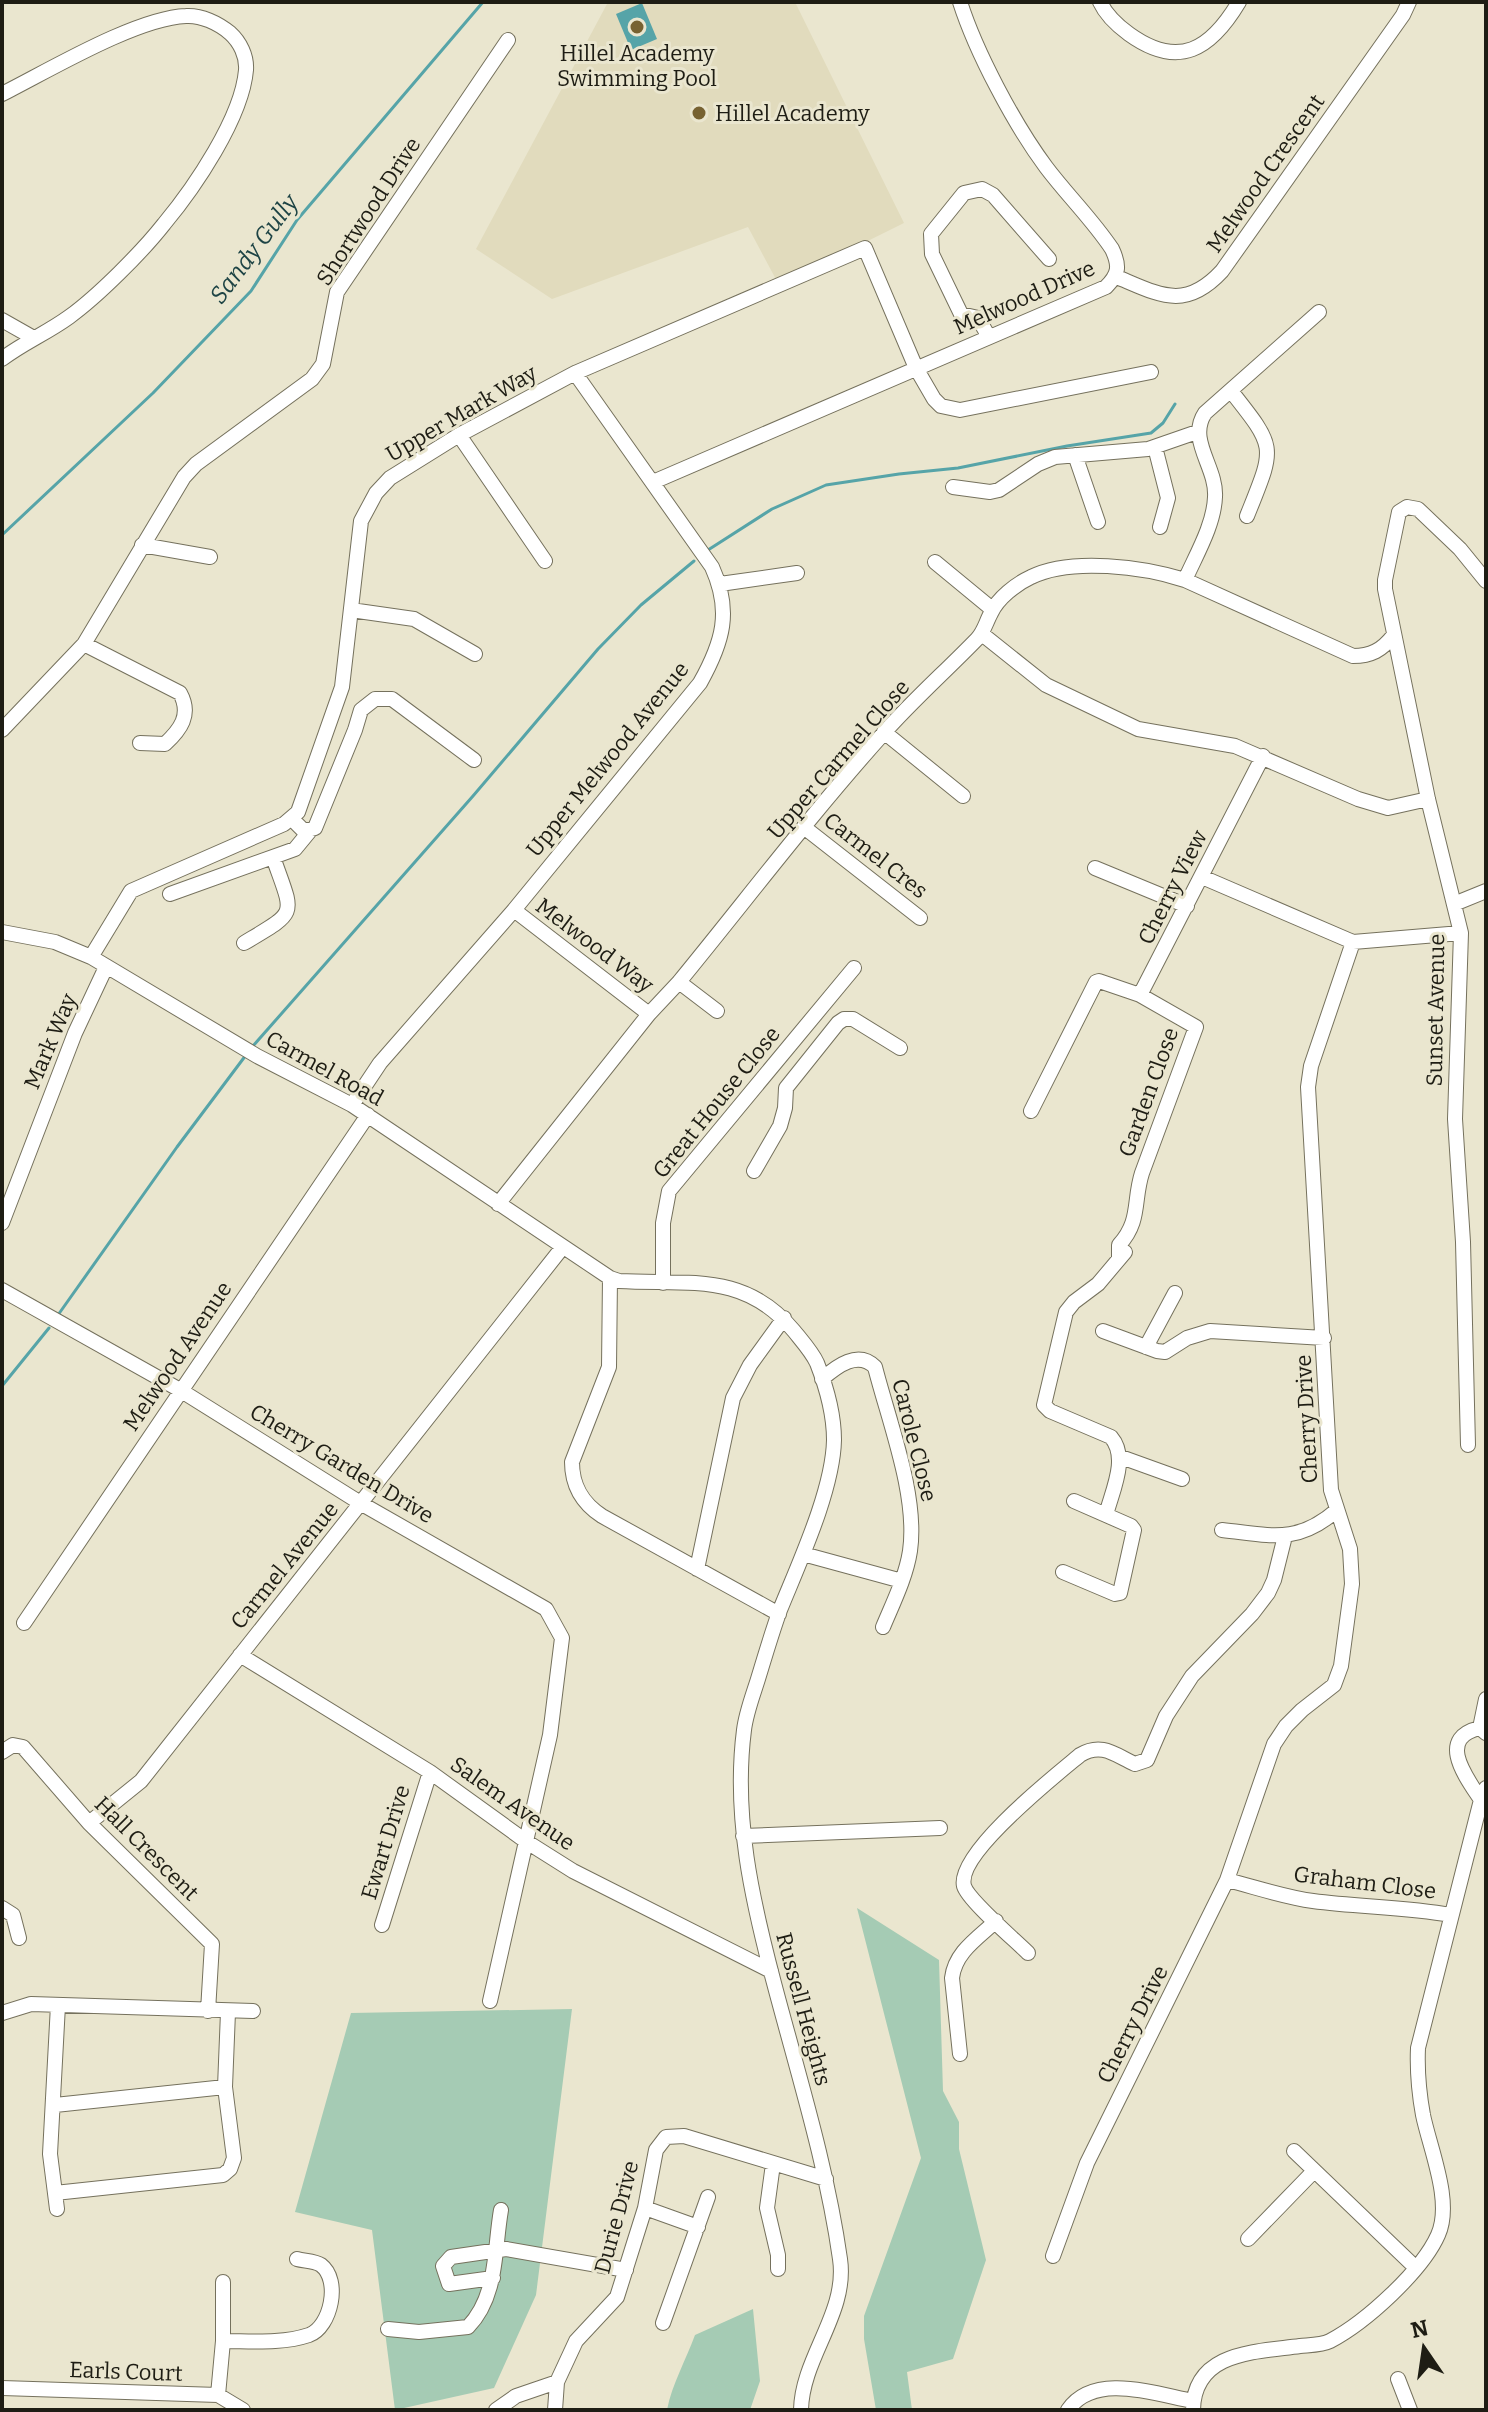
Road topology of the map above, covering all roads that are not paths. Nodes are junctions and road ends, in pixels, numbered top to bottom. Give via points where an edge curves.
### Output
1 (960, 2) edge
2 (1100, 2) edge
3 (1239, 2) edge
4 (1409, 2) edge
5 (508, 40) dead end
6 (2, 94) edge
7 (1049, 259) dead end
8 (1117, 277) junction
9 (1319, 312) dead end
10 (2, 320) edge
11 (32, 337) junction
12 (989, 337) junction
13 (2, 359) edge
14 (916, 368) junction
15 (1151, 372) dead end
16 (575, 373) junction
17 (1231, 391) junction
18 (1197, 432) junction
19 (459, 435) junction
20 (1155, 447) junction
21 (1075, 455) junction
22 (653, 482) junction
23 (953, 487) dead end
24 (1247, 516) dead end
25 (1098, 522) dead end
26 (1160, 527) dead end
27 (142, 545) junction
28 (210, 557) dead end
29 (545, 561) dead end
30 (935, 562) dead end
31 (797, 573) dead end
32 (1185, 580) junction
33 (1486, 581) edge
34 (720, 584) junction
35 (992, 609) junction
36 (351, 610) junction
37 (982, 634) junction
38 (1393, 636) junction
39 (84, 644) junction
40 (475, 654) dead end
41 (2, 730) edge
42 (884, 732) junction
43 (140, 743) dead end
44 (1263, 756) junction
45 (474, 760) dead end
46 (963, 796) dead end
47 (1428, 799) junction
48 (292, 819) junction
49 (805, 828) junction
50 (309, 832) junction
51 (273, 857) junction
52 (1095, 868) dead end
53 (1202, 877) junction
54 (1486, 891) edge
55 (170, 894) dead end
56 (1454, 904) junction
57 (1187, 906) junction
58 (514, 910) junction
59 (920, 918) dead end
60 (2, 932) edge
61 (1461, 933) junction
62 (1353, 942) junction
63 (244, 943) dead end
64 (91, 957) junction
65 (106, 967) junction
66 (854, 968) dead end
67 (679, 982) junction
68 (1140, 995) junction
69 (717, 1011) dead end
70 (649, 1014) junction
71 (798, 1035) junction
72 (900, 1048) dead end
73 (815, 1049) junction
74 (352, 1105) junction
75 (1031, 1111) dead end
76 (368, 1115) junction
77 (754, 1171) dead end
78 (498, 1204) junction
79 (2, 1223) edge
80 (562, 1248) junction
81 (610, 1278) junction
82 (663, 1283) junction
83 (2, 1290) edge
84 (1175, 1293) dead end
85 (784, 1318) junction
86 (1103, 1331) dead end
87 (1324, 1338) junction
88 (1146, 1347) junction
89 (822, 1379) junction
90 (180, 1390) junction
91 (1468, 1445) dead end
92 (1121, 1457) junction
93 (1182, 1479) dead end
94 (1074, 1501) dead end
95 (362, 1504) junction
96 (1337, 1510) junction
97 (1106, 1515) junction
98 (1222, 1530) dead end
99 (1285, 1536) junction
100 (803, 1554) junction
101 (697, 1569) junction
102 (1063, 1572) dead end
103 (902, 1581) junction
104 (779, 1614) junction
105 (24, 1623) dead end
106 (883, 1627) dead end
107 (240, 1655) junction
108 (1486, 1699) edge
109 (1483, 1731) edge
110 (2, 1752) edge
111 (430, 1772) junction
112 (1483, 1794) edge
113 (89, 1823) junction
114 (940, 1828) dead end
115 (743, 1836) junction
116 (527, 1842) junction
117 (1227, 1880) junction
118 (2, 1908) edge
119 (1451, 1915) junction
120 (996, 1921) junction
121 (382, 1925) dead end
122 (19, 1938) dead end
123 (1028, 1953) dead end
124 (771, 1971) junction
125 (490, 2001) dead end
126 (58, 2005) junction
127 (208, 2011) junction
128 (253, 2011) dead end
129 (228, 2012) junction
130 (2, 2013) edge
131 (960, 2054) dead end
132 (225, 2087) junction
133 (55, 2105) junction
134 (1294, 2151) dead end
135 (773, 2164) junction
136 (1314, 2171) junction
137 (826, 2179) junction
138 (55, 2193) junction
139 (708, 2197) dead end
140 (645, 2208) junction
141 (57, 2209) dead end
142 (501, 2210) dead end
143 (698, 2227) junction
144 (1248, 2239) dead end
145 (494, 2250) junction
146 (1053, 2256) dead end
147 (297, 2259) dead end
148 (1416, 2268) junction
149 (778, 2269) dead end
150 (626, 2270) junction
151 (493, 2278) junction
152 (223, 2282) dead end
153 (663, 2323) dead end
154 (388, 2329) dead end
155 (223, 2341) junction
156 (1398, 2379) dead end
157 (557, 2382) junction
158 (2, 2388) edge
159 (218, 2395) junction
160 (1193, 2406) edge
161 (243, 2410) edge
162 (496, 2410) edge
163 (555, 2410) edge
164 (801, 2410) edge
165 (1068, 2410) edge
166 (1410, 2410) edge

1 - 8 street, Melwood Drive via 1023,133 1112,249
2 - 3 street via 1139,41 1176,52 1212,39
4 - 8 street, Melwood Crescent via 1211,283 1192,294 1163,297
5 - 27 street, Shortwood Drive via 337,292 323,364 312,379 196,464
6 - 11 street via 129,31 185,16 226,29 239,41 246,70 226,131 164,225 70,316
7 - 12 street via 982,189 964,193 931,234 932,254 961,314 978,318
8 - 12 street, Melwood Drive via 1106,287
9 - 17 street
10 - 11 street
11 - 13 street
12 - 14 street, Melwood Drive
14 - 15 street via 941,406 960,410
14 - 16 street, Upper Mark Way via 865,248
14 - 22 street, Melwood Drive
16 - 19 street, Upper Mark Way
16 - 22 street, Upper Melwood Avenue
17 - 18 street via 1205,413
17 - 24 street via 1264,433 1268,450
18 - 20 street
18 - 32 street via 1215,497
19 - 29 street
19 - 36 street, Upper Mark Way via 390,478 367,507
20 - 21 street
20 - 26 street via 1168,498
21 - 23 street via 1046,460 999,490
21 - 25 street
22 - 34 street, Upper Melwood Avenue
27 - 28 street
27 - 39 street, Shortwood Drive
30 - 35 street
31 - 34 street
32 - 35 street, Upper Carmel Close via 1146,570 1066,568 1032,576
32 - 38 street, Upper Carmel Close via 1353,656 1372,654
33 - 38 street, Sunset Avenue via 1418,509 1407,507 1399,512 1385,580
34 - 58 street, Upper Melwood Avenue via 722,636 700,683
35 - 37 street, Upper Carmel Close
36 - 40 street via 414,619
36 - 48 street, Upper Mark Way via 342,687 302,804
37 - 42 street, Upper Carmel Close
37 - 44 street via 1046,685 1138,729
38 - 47 street, Sunset Avenue
39 - 41 street, Shortwood Drive
39 - 43 street via 184,699 180,730 165,744
42 - 46 street
42 - 49 street, Upper Carmel Close
44 - 47 street via 1388,808
44 - 53 street, Cherry View
45 - 50 street via 392,699 375,699 361,710
47 - 56 street, Sunset Avenue
48 - 50 street
48 - 64 street via 131,891
49 - 59 street, Carmel Cres
49 - 67 street, Upper Carmel Close
50 - 51 street via 301,845
51 - 55 street
51 - 63 street via 288,910 282,920
52 - 57 street
53 - 57 street, Cherry View
53 - 62 street
54 - 56 street
56 - 61 street, Sunset Avenue
57 - 68 street, Cherry View
58 - 70 street, Melwood Way
58 - 74 street, Upper Melwood Avenue via 380,1063
60 - 64 street, Carmel Road via 55,942
61 - 62 street
61 - 91 street, Sunset Avenue via 1455,1119
62 - 87 street, Cherry Drive via 1308,1087
64 - 65 street, Carmel Road
65 - 74 street, Carmel Road
65 - 79 street, Mark Way
66 - 71 street, Great House Close
67 - 69 street
67 - 70 street, Upper Carmel Close
68 - 75 street via 1096,982
68 - 92 street, Garden Close via 1194,1023 1197,1031 1142,1173 1135,1220 1119,1245 1119,1257 1066,1312 1044,1405 1111,1437
70 - 78 street, Upper Carmel Close
71 - 73 street
71 - 82 street, Great House Close via 669,1191
72 - 73 street via 850,1018 838,1023
73 - 77 street via 786,1088 780,1126
74 - 76 street, Carmel Road
76 - 78 street, Carmel Road
76 - 90 street, Melwood Avenue
78 - 80 street, Carmel Road
80 - 81 street, Carmel Road
80 - 95 street, Carmel Avenue
81 - 82 street
81 - 101 street via 609,1367 572,1462 572,1476 586,1506
82 - 85 street via 732,1287
83 - 90 street, Cherry Garden Drive
84 - 88 street
85 - 89 street, Russell Heights via 816,1360
85 - 101 street via 733,1398
86 - 88 street
87 - 88 street via 1210,1331 1165,1352
87 - 96 street, Cherry Drive via 1331,1490
89 - 100 street, Russell Heights via 832,1419 832,1459
89 - 103 street, Carole Close via 859,1359 875,1367 909,1497 910,1553
90 - 95 street, Cherry Garden Drive
90 - 105 street, Melwood Avenue
92 - 93 street
92 - 97 street
94 - 97 street
95 - 107 street, Carmel Avenue
95 - 116 street, Cherry Garden Drive via 546,1609 562,1638 550,1735
96 - 99 street via 1316,1527
96 - 117 street, Cherry Drive via 1350,1549 1352,1584 1341,1666 1334,1685 1302,1710 1274,1744
97 - 102 street via 1134,1530 1120,1593
98 - 99 street
99 - 120 street via 1268,1593 1192,1676 1166,1716 1147,1760 1135,1764 1103,1749 1088,1750 1034,1791 968,1864 965,1888
100 - 103 street
100 - 104 street, Russell Heights
101 - 104 street
103 - 106 street, Carole Close
104 - 115 street, Russell Heights via 744,1725
107 - 111 street, Salem Avenue
107 - 113 street, Carmel Avenue via 141,1781
108 - 109 street
109 - 112 street via 1468,1731 1457,1746 1462,1770
110 - 113 street, Hall Crescent via 13,1745 23,1747
111 - 116 street, Salem Avenue
111 - 121 street, Ewart Drive
112 - 119 street
113 - 127 street, Hall Crescent via 212,1944
114 - 115 street
115 - 124 street, Russell Heights
116 - 124 street, Salem Avenue via 573,1871
116 - 125 street, Cherry Garden Drive
117 - 119 street, Graham Close via 1310,1901
117 - 146 street, Cherry Drive via 1087,2163
118 - 122 street via 13,1915
119 - 148 street via 1417,2068 1442,2221
120 - 123 street
120 - 131 street via 953,1967
124 - 137 street, Russell Heights
126 - 127 street
126 - 130 street via 31,2004
126 - 133 street
127 - 129 street
128 - 129 street
129 - 132 street
132 - 133 street
132 - 138 street via 234,2158 223,2175
133 - 138 street via 50,2154
134 - 136 street
135 - 137 street, Durie Drive
135 - 140 street, Durie Drive via 684,2136 666,2137 656,2150
135 - 149 street via 767,2208
136 - 144 street
136 - 148 street
137 - 164 street, Russell Heights via 841,2277 837,2303 802,2389
138 - 141 street
139 - 143 street
140 - 143 street
140 - 150 street, Durie Drive
142 - 145 street
143 - 153 street
145 - 150 street
145 - 151 street
145 - 151 street via 451,2257 443,2266 449,2284
147 - 155 street via 320,2265 328,2274 332,2289 326,2321 313,2334 285,2341
148 - 160 street via 1382,2304 1328,2342 1217,2363 1203,2374
150 - 157 street, Durie Drive via 617,2297 576,2341
151 - 154 street via 468,2327
152 - 155 street
155 - 159 street
156 - 166 street
157 - 162 street via 516,2396
157 - 163 street, Durie Drive
158 - 159 street, Earls Court
159 - 161 street, Earls Court
160 - 165 street via 1140,2391 1101,2389 1078,2397

